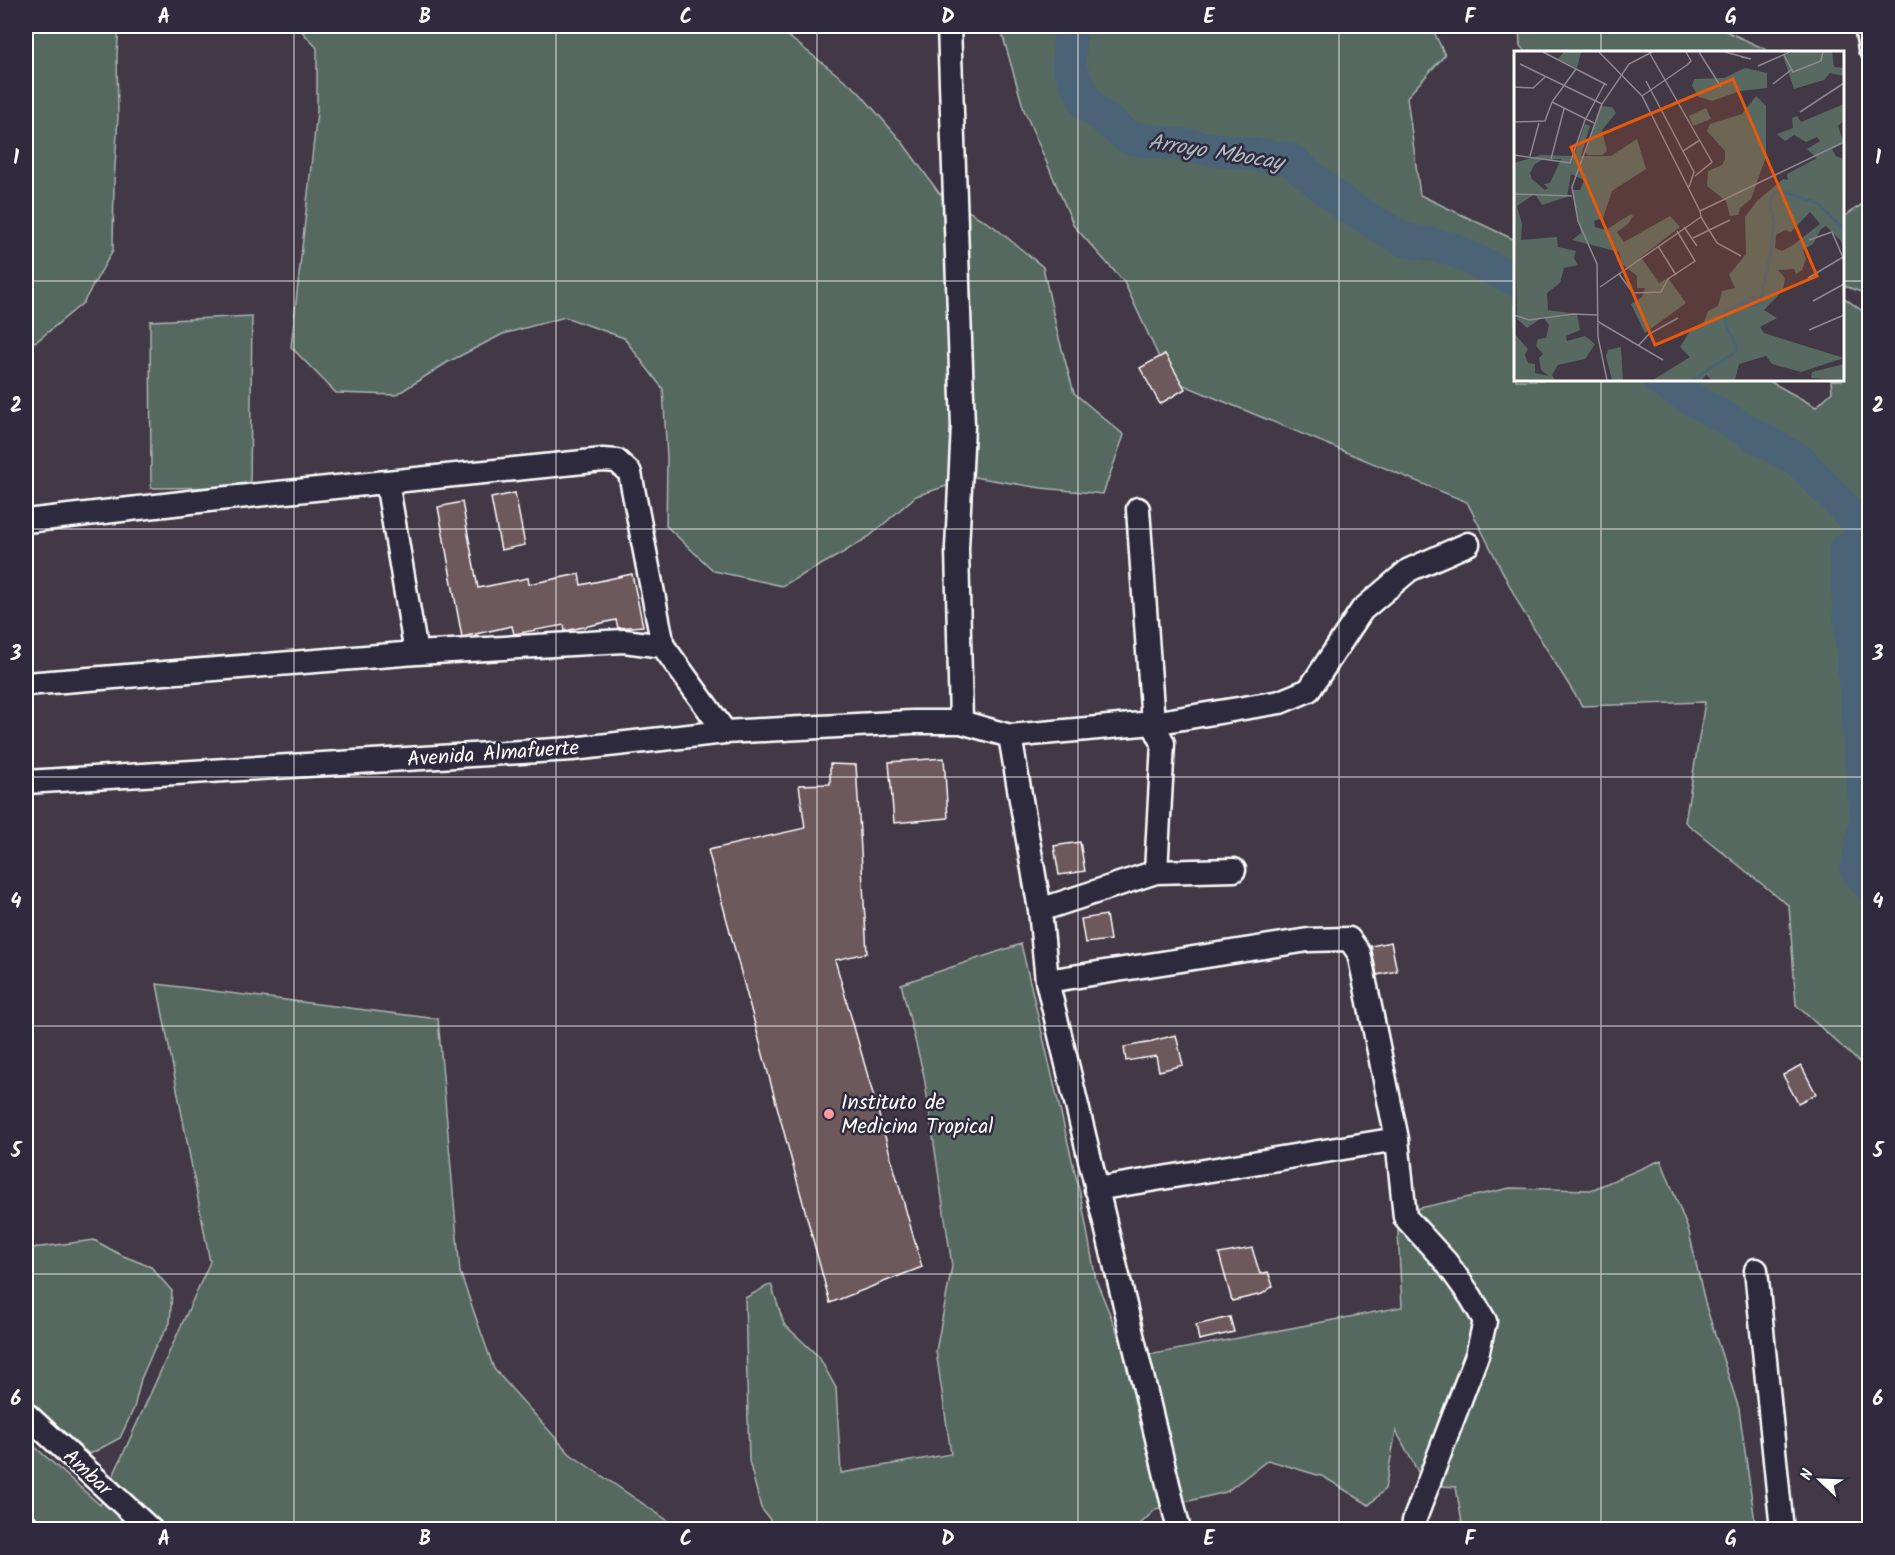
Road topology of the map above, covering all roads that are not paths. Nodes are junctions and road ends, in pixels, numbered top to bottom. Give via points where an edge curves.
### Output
1 (949, 26) edge
2 (1866, 26) edge
3 (1869, 49) edge
4 (387, 482) junction
5 (1138, 509) dead end
6 (26, 521) edge
7 (1468, 544) dead end
8 (663, 646) junction
9 (416, 652) junction
10 (26, 684) edge
11 (961, 722) junction
12 (1154, 723) junction
13 (725, 732) junction
14 (1010, 736) junction
15 (26, 782) edge
16 (1234, 870) dead end
17 (1156, 872) junction
18 (1040, 910) junction
19 (1047, 981) junction
20 (1396, 1139) junction
21 (1096, 1189) junction
22 (1756, 1270) dead end
23 (26, 1414) edge
24 (26, 1525) edge
25 (31, 1530) edge
26 (151, 1530) edge
27 (1179, 1530) edge
28 (1413, 1530) edge
29 (1782, 1530) edge

1 - 11 street via 963,426 957,548
2 - 3 street
4 - 6 street
4 - 8 street via 603,459 617,461 630,473
4 - 9 street
5 - 12 street
7 - 12 street via 1409,570 1362,610 1309,690 1280,702
8 - 9 street via 624,641
8 - 13 street
9 - 10 street
11 - 13 street, Avenida Almafuerte
11 - 14 street, Avenida Almafuerte
12 - 14 street
12 - 17 street via 1163,743
13 - 15 street, Avenida Almafuerte via 572,749
14 - 18 street
16 - 17 street
17 - 18 street
18 - 19 street
19 - 20 street via 1308,940 1349,939 1359,953
19 - 21 street
20 - 21 street
20 - 28 street via 1405,1216 1446,1262 1485,1321 1477,1355
21 - 27 street
22 - 29 street
23 - 26 street, Ambar
24 - 25 street

